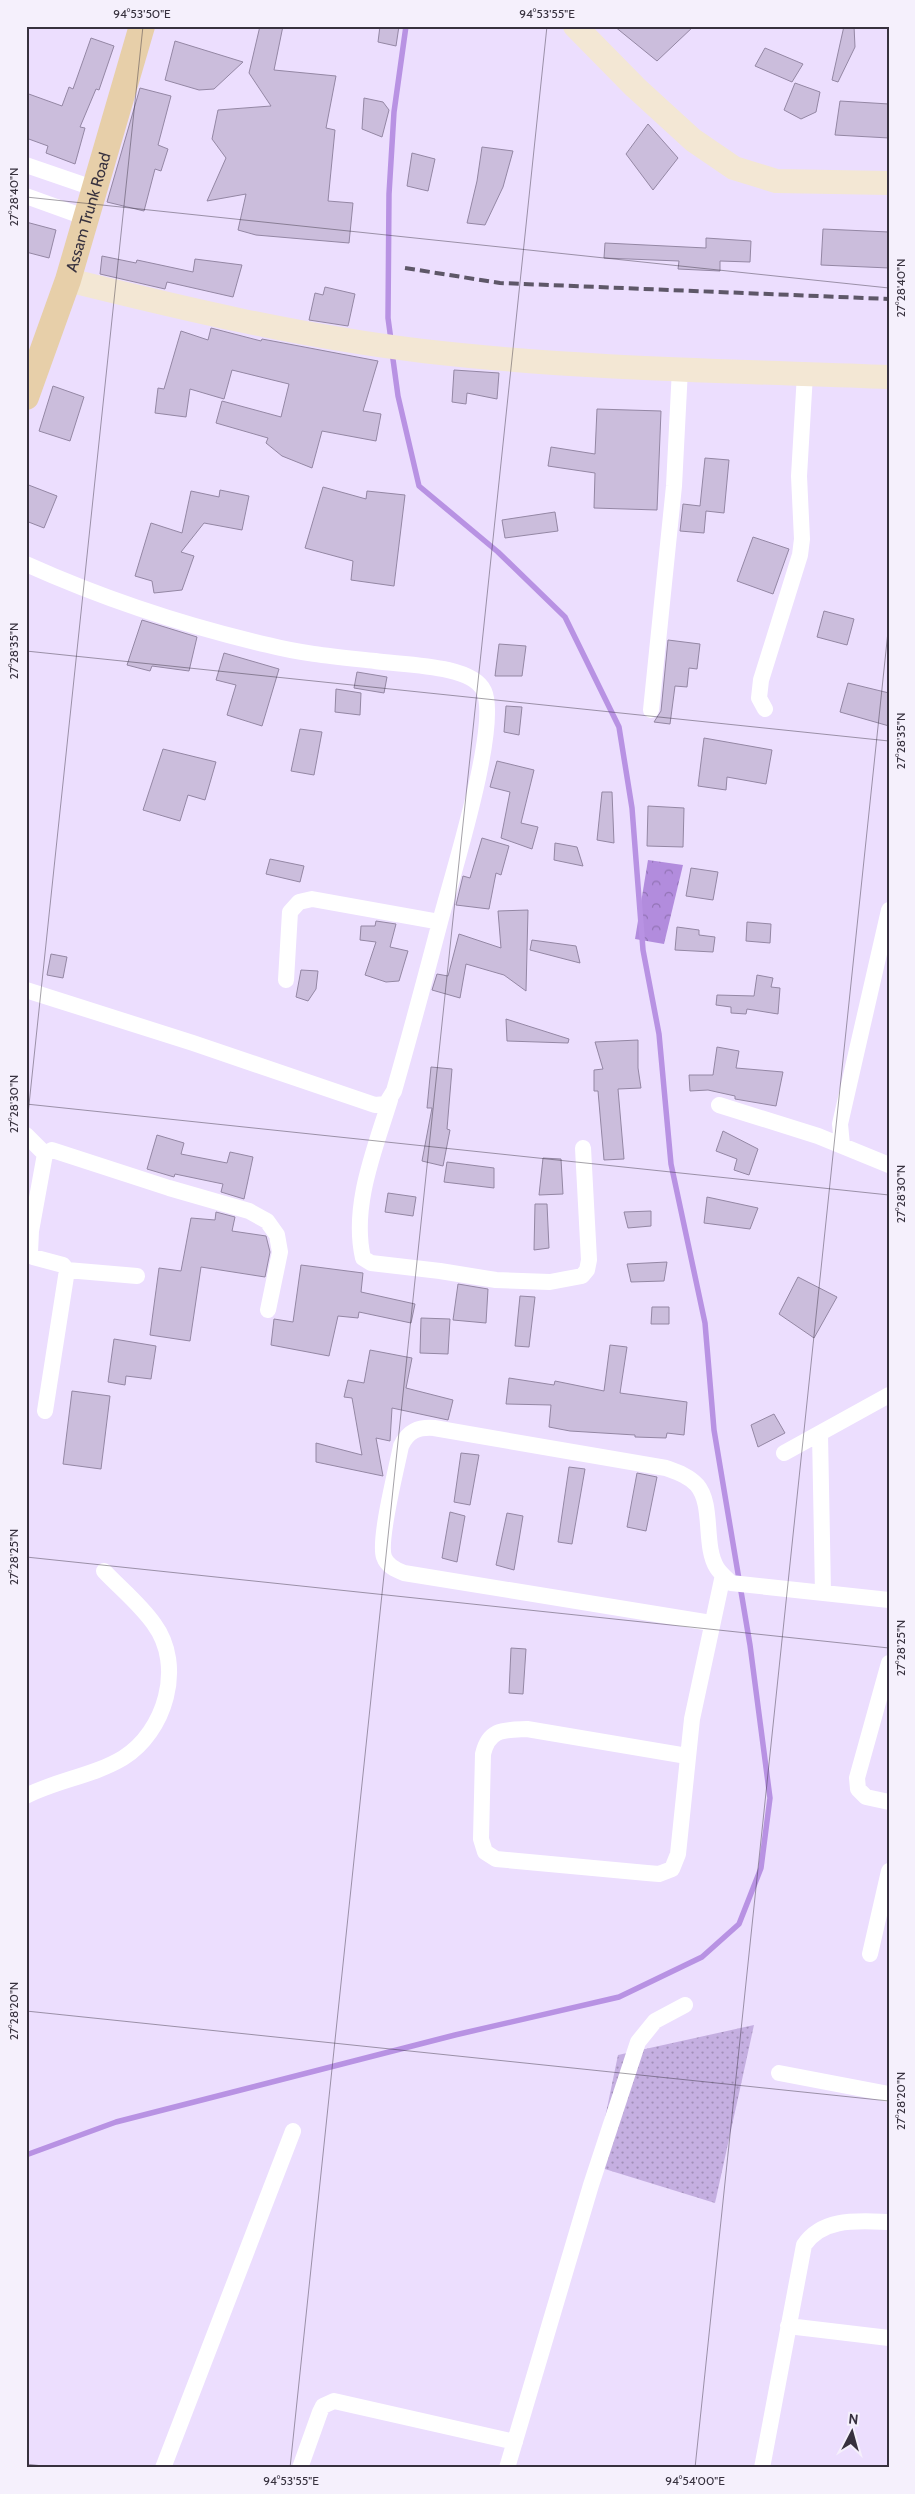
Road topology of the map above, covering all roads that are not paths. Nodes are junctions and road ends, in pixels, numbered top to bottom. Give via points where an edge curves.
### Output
1 (142, 26) edge
2 (575, 26) edge
3 (26, 165) edge
4 (889, 183) edge
5 (96, 189) junction
6 (26, 196) edge
7 (87, 218) junction
8 (68, 280) junction
9 (680, 368) junction
10 (805, 374) junction
11 (889, 377) edge
12 (26, 397) edge
13 (26, 564) edge
14 (765, 709) dead end
15 (651, 710) dead end
16 (889, 910) edge
17 (440, 922) junction
18 (286, 980) dead end
19 (26, 990) edge
20 (390, 1100) junction
21 (719, 1105) dead end
22 (26, 1135) edge
23 (842, 1145) junction
24 (583, 1148) dead end
25 (45, 1154) junction
26 (889, 1165) edge
27 (67, 1270) junction
28 (137, 1276) dead end
29 (268, 1310) dead end
30 (889, 1395) edge
31 (45, 1410) dead end
32 (820, 1434) junction
33 (784, 1453) dead end
34 (104, 1571) dead end
35 (727, 1579) junction
36 (823, 1593) junction
37 (889, 1600) edge
38 (711, 1623) junction
39 (889, 1662) edge
40 (687, 1756) junction
41 (26, 1796) edge
42 (889, 1802) edge
43 (889, 1871) edge
44 (870, 1954) dead end
45 (685, 2005) dead end
46 (779, 2073) dead end
47 (889, 2094) edge
48 (293, 2131) dead end
49 (889, 2222) edge
50 (788, 2326) junction
51 (889, 2338) edge
52 (515, 2442) junction
53 (163, 2468) edge
54 (300, 2468) edge
55 (507, 2468) edge
56 (762, 2468) edge

1 - 5 main road, Assam Trunk Road
2 - 4 street via 693,140 734,168 776,181
3 - 5 street
5 - 7 main road, Assam Trunk Road
6 - 7 street
7 - 8 main road, Assam Trunk Road
8 - 9 street via 261,324 391,346 594,365
8 - 12 main road, Assam Trunk Road
9 - 10 street
9 - 15 street via 674,486
10 - 11 street
10 - 14 street via 799,476 802,539 800,555 761,680 759,698
13 - 17 street via 125,604 268,645 444,669 477,682 484,690 488,715 471,802
16 - 23 street via 840,1124
17 - 18 street via 312,899 299,902 290,912
17 - 20 street
19 - 20 street via 375,1105 386,1104
20 - 24 street via 365,1190 360,1222 363,1258 371,1263 519,1282 550,1282 582,1276 589,1260
21 - 23 street
22 - 25 street
23 - 26 street
25 - 27 street via 30,1253 34,1258 63,1264
25 - 29 street via 52,1150 250,1211 267,1221 277,1235 280,1252
27 - 28 street
27 - 31 street
30 - 32 street
32 - 33 street
32 - 36 street
34 - 41 street via 154,1624 163,1640 169,1664 162,1711 147,1738 122,1758
35 - 36 street
35 - 38 street
35 - 38 street via 712,1556 703,1496 697,1485 684,1475 666,1468 434,1428 414,1431 406,1436 401,1446 383,1540 384,1556 392,1568 404,1573
36 - 37 street
38 - 40 street
39 - 42 street via 857,1778 858,1789 866,1797
40 - 40 street via 527,1729 493,1734 486,1742 483,1754 481,1839 485,1852 496,1859 665,1872 676,1863 678,1854
43 - 44 street
45 - 52 street via 655,2021 638,2042
46 - 47 street
48 - 53 street
49 - 50 street via 834,2223 822,2227 810,2237 800,2260
50 - 51 street
50 - 56 street
52 - 54 street via 334,2401 323,2406
52 - 55 street

